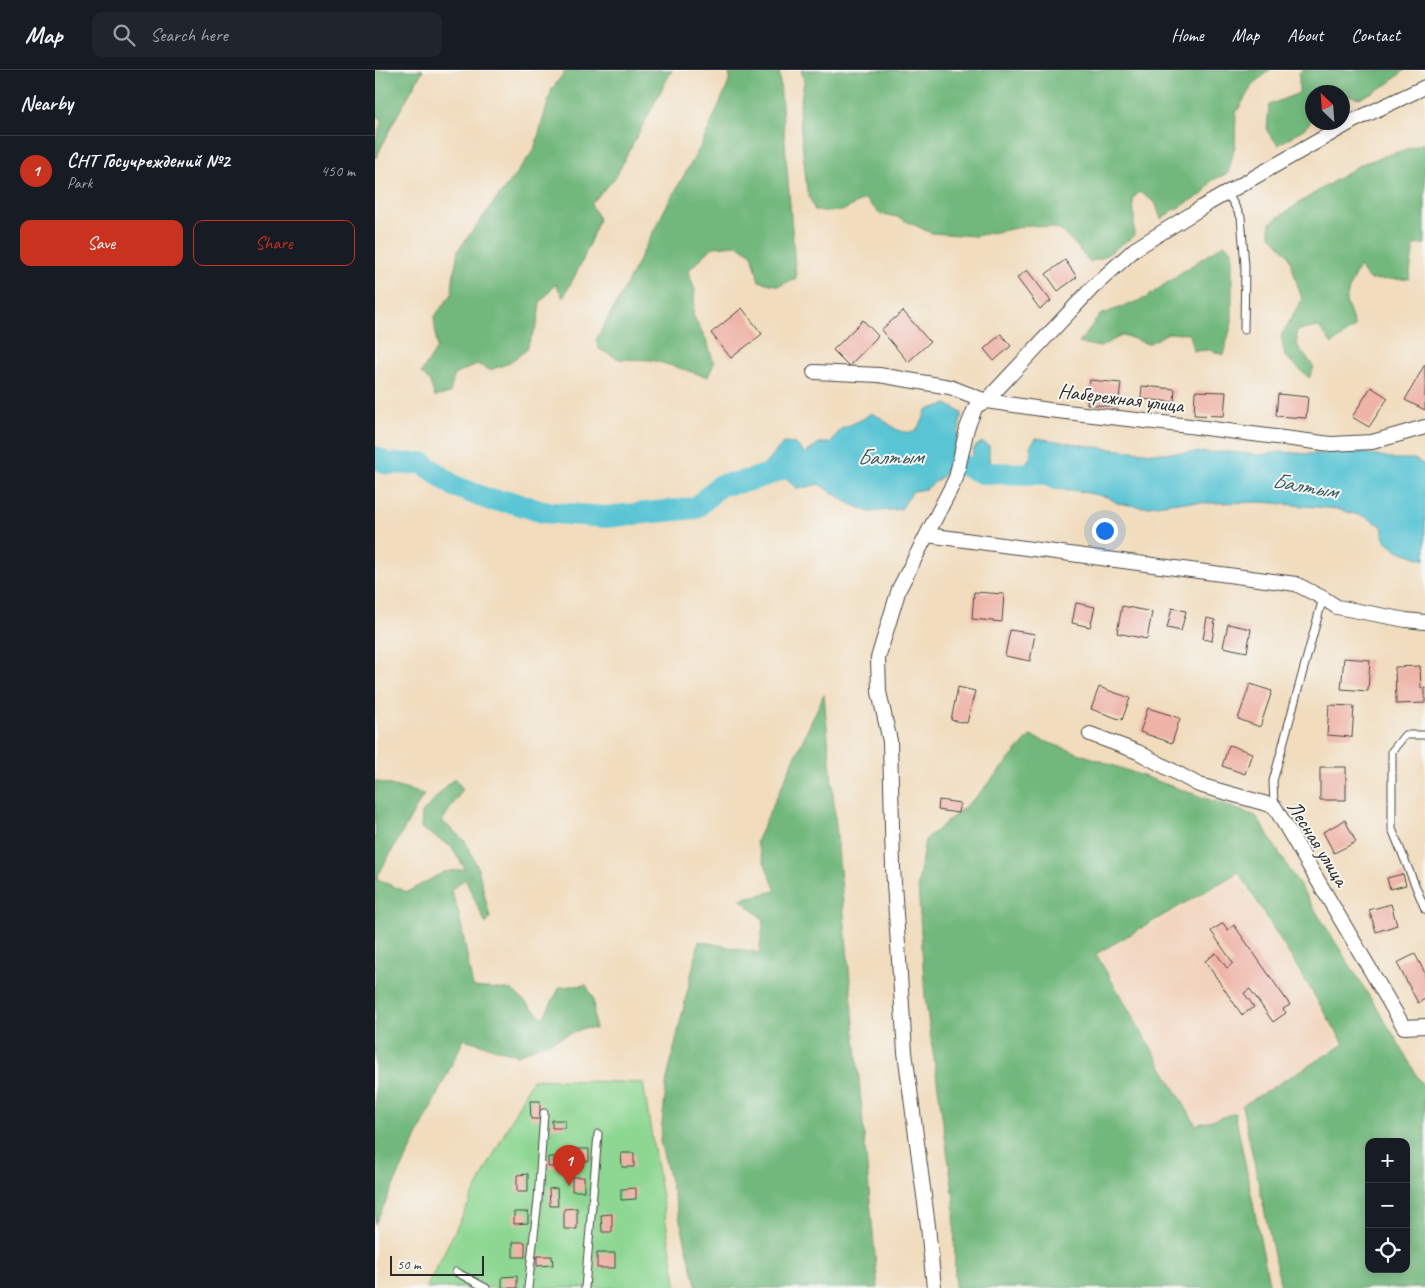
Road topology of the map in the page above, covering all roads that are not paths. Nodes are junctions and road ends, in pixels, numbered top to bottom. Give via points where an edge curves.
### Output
1 (1425, 87) edge
2 (1227, 192) junction
3 (1244, 330) dead end
4 (814, 372) dead end
5 (986, 401) junction
6 (1425, 427) edge
7 (927, 535) junction
8 (1323, 598) junction
9 (1425, 622) edge
10 (1090, 734) dead end
11 (1425, 735) edge
12 (1274, 806) junction
13 (1425, 910) edge
14 (1425, 1026) edge
15 (544, 1113) dead end
16 (597, 1134) dead end
17 (456, 1272) dead end
18 (486, 1288) edge
19 (529, 1288) edge
20 (585, 1288) edge
21 (934, 1288) edge

1 - 2 street via 1353,121
2 - 3 lane via 1241,217 1245,266
2 - 5 street via 1135,249 1093,287
4 - 5 street, Набережная улица via 879,375 950,387
5 - 6 street, Набережная улица via 1331,444 1372,442
5 - 7 street via 976,406 967,428 956,478
7 - 8 street via 1296,584
7 - 21 street via 899,589 878,658 879,692 891,741 893,868 905,1052
8 - 9 street via 1337,607
8 - 12 lane via 1273,781
10 - 12 street, Лесная улица via 1138,752 1199,785
11 - 13 lane via 1405,735 1392,751 1392,829
12 - 14 street, Лесная улица via 1404,1027
15 - 19 lane
16 - 20 lane
17 - 18 lane

